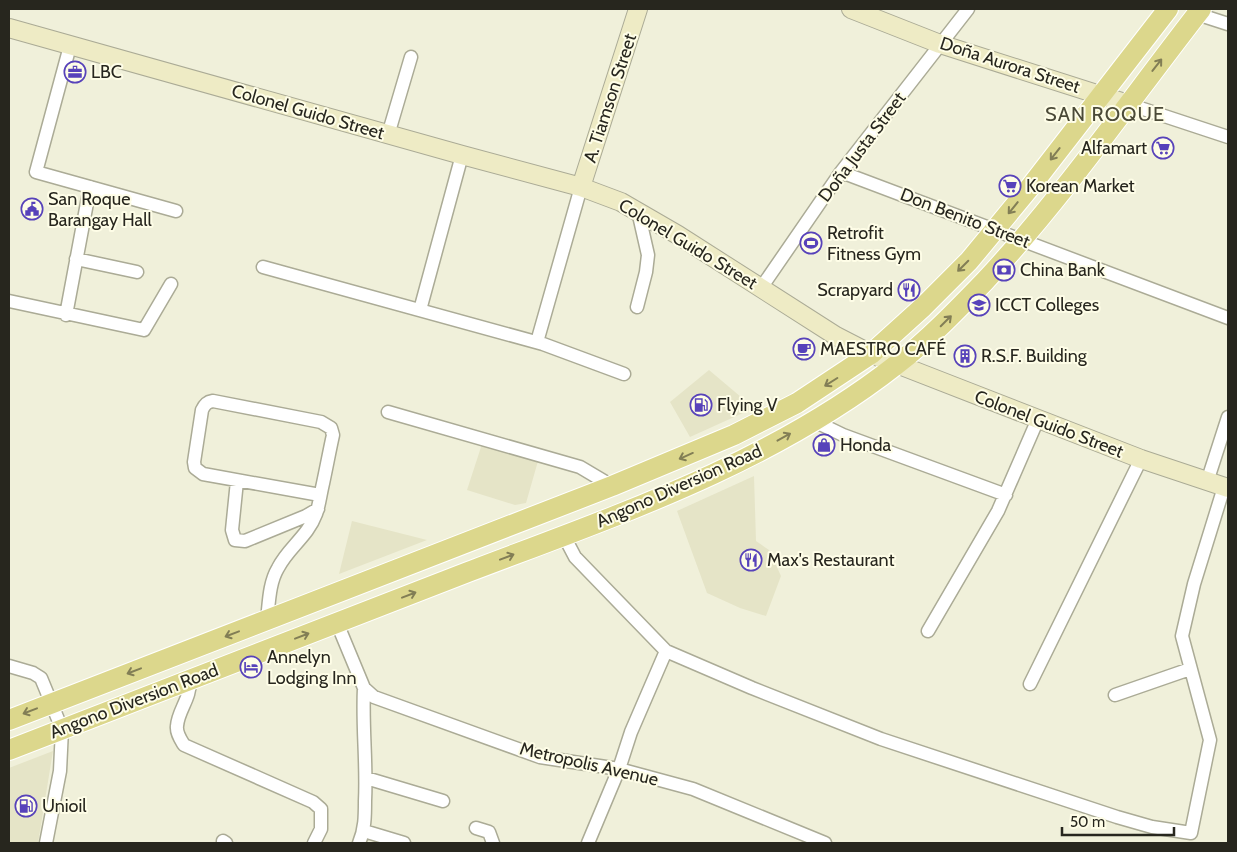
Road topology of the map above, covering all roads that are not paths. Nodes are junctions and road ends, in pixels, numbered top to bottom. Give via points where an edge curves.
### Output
1 (638, 9) edge
2 (850, 9) edge
3 (968, 9) edge
4 (1168, 9) edge
5 (1199, 11) edge
6 (1228, 24) edge
7 (9, 28) edge
8 (940, 44) junction
9 (70, 46) junction
10 (411, 57) dead end
11 (1102, 94) junction
12 (1128, 104) junction
13 (388, 135) junction
14 (1228, 137) edge
15 (462, 156) junction
16 (841, 172) junction
17 (90, 187) junction
18 (581, 187) junction
19 (176, 211) dead end
20 (638, 211) junction
21 (996, 229) junction
22 (1023, 239) junction
23 (76, 259) junction
24 (263, 267) dead end
25 (137, 272) dead end
26 (171, 284) dead end
27 (760, 288) junction
28 (9, 302) edge
29 (637, 307) dead end
30 (420, 310) junction
31 (66, 315) junction
32 (1228, 318) edge
33 (537, 342) junction
34 (871, 354) junction
35 (896, 365) junction
36 (624, 374) dead end
37 (388, 412) dead end
38 (1228, 417) edge
39 (1038, 419) junction
40 (814, 421) junction
41 (1141, 459) junction
42 (237, 481) junction
43 (1208, 482) junction
44 (612, 486) junction
45 (1226, 488) edge
46 (320, 495) junction
47 (1006, 495) junction
48 (318, 509) junction
49 (564, 536) junction
50 (451, 548) junction
51 (461, 575) junction
52 (267, 620) junction
53 (337, 623) junction
54 (928, 631) dead end
55 (197, 647) junction
56 (666, 651) junction
57 (9, 666) edge
58 (1190, 669) junction
59 (198, 676) junction
60 (1030, 684) dead end
61 (364, 688) junction
62 (1115, 694) dead end
63 (52, 703) junction
64 (9, 720) edge
65 (62, 729) junction
66 (9, 750) edge
67 (619, 769) junction
68 (366, 778) junction
69 (443, 802) dead end
70 (476, 828) dead end
71 (362, 837) edge
72 (46, 843) edge
73 (314, 843) edge
74 (404, 843) edge
75 (493, 843) edge
76 (588, 843) edge
77 (825, 843) edge

1 - 18 street, A. Tiamson Street
2 - 8 street, Doña Aurora Street
3 - 8 street, Doña Justa Street
4 - 11 main road, Angono Diversion Road
5 - 6 street
12 -> 5 main road, Angono Diversion Road
7 - 9 street, Colonel Guido Street
8 - 11 street, Doña Aurora Street
8 - 16 street, Doña Justa Street
9 - 13 street, Colonel Guido Street
9 - 17 street via 36,172
10 - 13 street
11 - 12 street, Doña Aurora Street
11 -> 21 main road, Angono Diversion Road
12 - 14 street, Doña Aurora Street
12 - 22 main road, Angono Diversion Road
13 - 15 street, Colonel Guido Street
15 - 18 street, Colonel Guido Street
15 - 30 street
16 - 21 street, Don Benito Street
16 - 27 street, Doña Justa Street
17 - 19 street
17 - 23 street
18 - 20 street, Colonel Guido Street
18 - 33 street
20 - 27 street, Colonel Guido Street
20 - 29 street via 648,255
21 - 22 street, Don Benito Street
21 -> 34 main road, Angono Diversion Road via 969,261
22 - 32 street, Don Benito Street
35 -> 22 main road, Angono Diversion Road via 941,326
23 - 25 street
23 - 31 street
24 - 30 street
26 - 31 street via 144,330
27 - 34 street, Colonel Guido Street
28 - 31 street
30 - 33 street
33 - 36 street
34 - 35 street, Colonel Guido Street
34 -> 44 main road, Angono Diversion Road via 797,403 750,427
35 - 39 street, Colonel Guido Street
35 - 40 main road, Angono Diversion Road
37 - 44 street via 580,468
38 - 43 street
39 - 41 street, Colonel Guido Street
39 - 47 street
40 - 47 street via 843,435
49 -> 40 main road, Angono Diversion Road via 686,486
41 - 43 street, Colonel Guido Street
41 - 60 street
42 - 46 street
42 - 46 street via 203,474 195,468 202,410 208,402 328,425 333,435
42 - 48 street via 232,530 235,540 245,541
43 - 45 street, Colonel Guido Street
44 - 50 main road, Angono Diversion Road
45 - 58 street via 1194,584 1182,636
46 - 48 street
47 - 54 street
48 - 52 street via 309,528 277,569
51 -> 49 main road, Angono Diversion Road
49 - 56 street via 575,557
50 - 51 main road
50 - 52 main road, Angono Diversion Road
53 -> 51 main road, Angono Diversion Road
52 -> 55 main road, Angono Diversion Road
59 -> 53 main road, Angono Diversion Road
53 - 61 street
55 - 59 main road
55 -> 63 main road, Angono Diversion Road
56 - 58 street via 881,739 1116,817 1191,833 1210,740
56 - 67 street via 631,732
57 - 63 street via 41,678
58 - 62 street
59 - 65 main road, Angono Diversion Road
59 - 73 street via 176,727 184,745 313,802 321,809 321,828
61 - 67 street, Metropolis Avenue via 374,697 540,757
61 - 68 street
63 -> 64 main road, Angono Diversion Road
63 - 65 street
65 - 66 main road, Angono Diversion Road
65 - 72 street via 57,791
67 - 76 street
67 - 77 street, Metropolis Avenue via 693,789
68 - 69 street
68 - 71 street
70 - 75 street via 489,832
71 - 74 street

